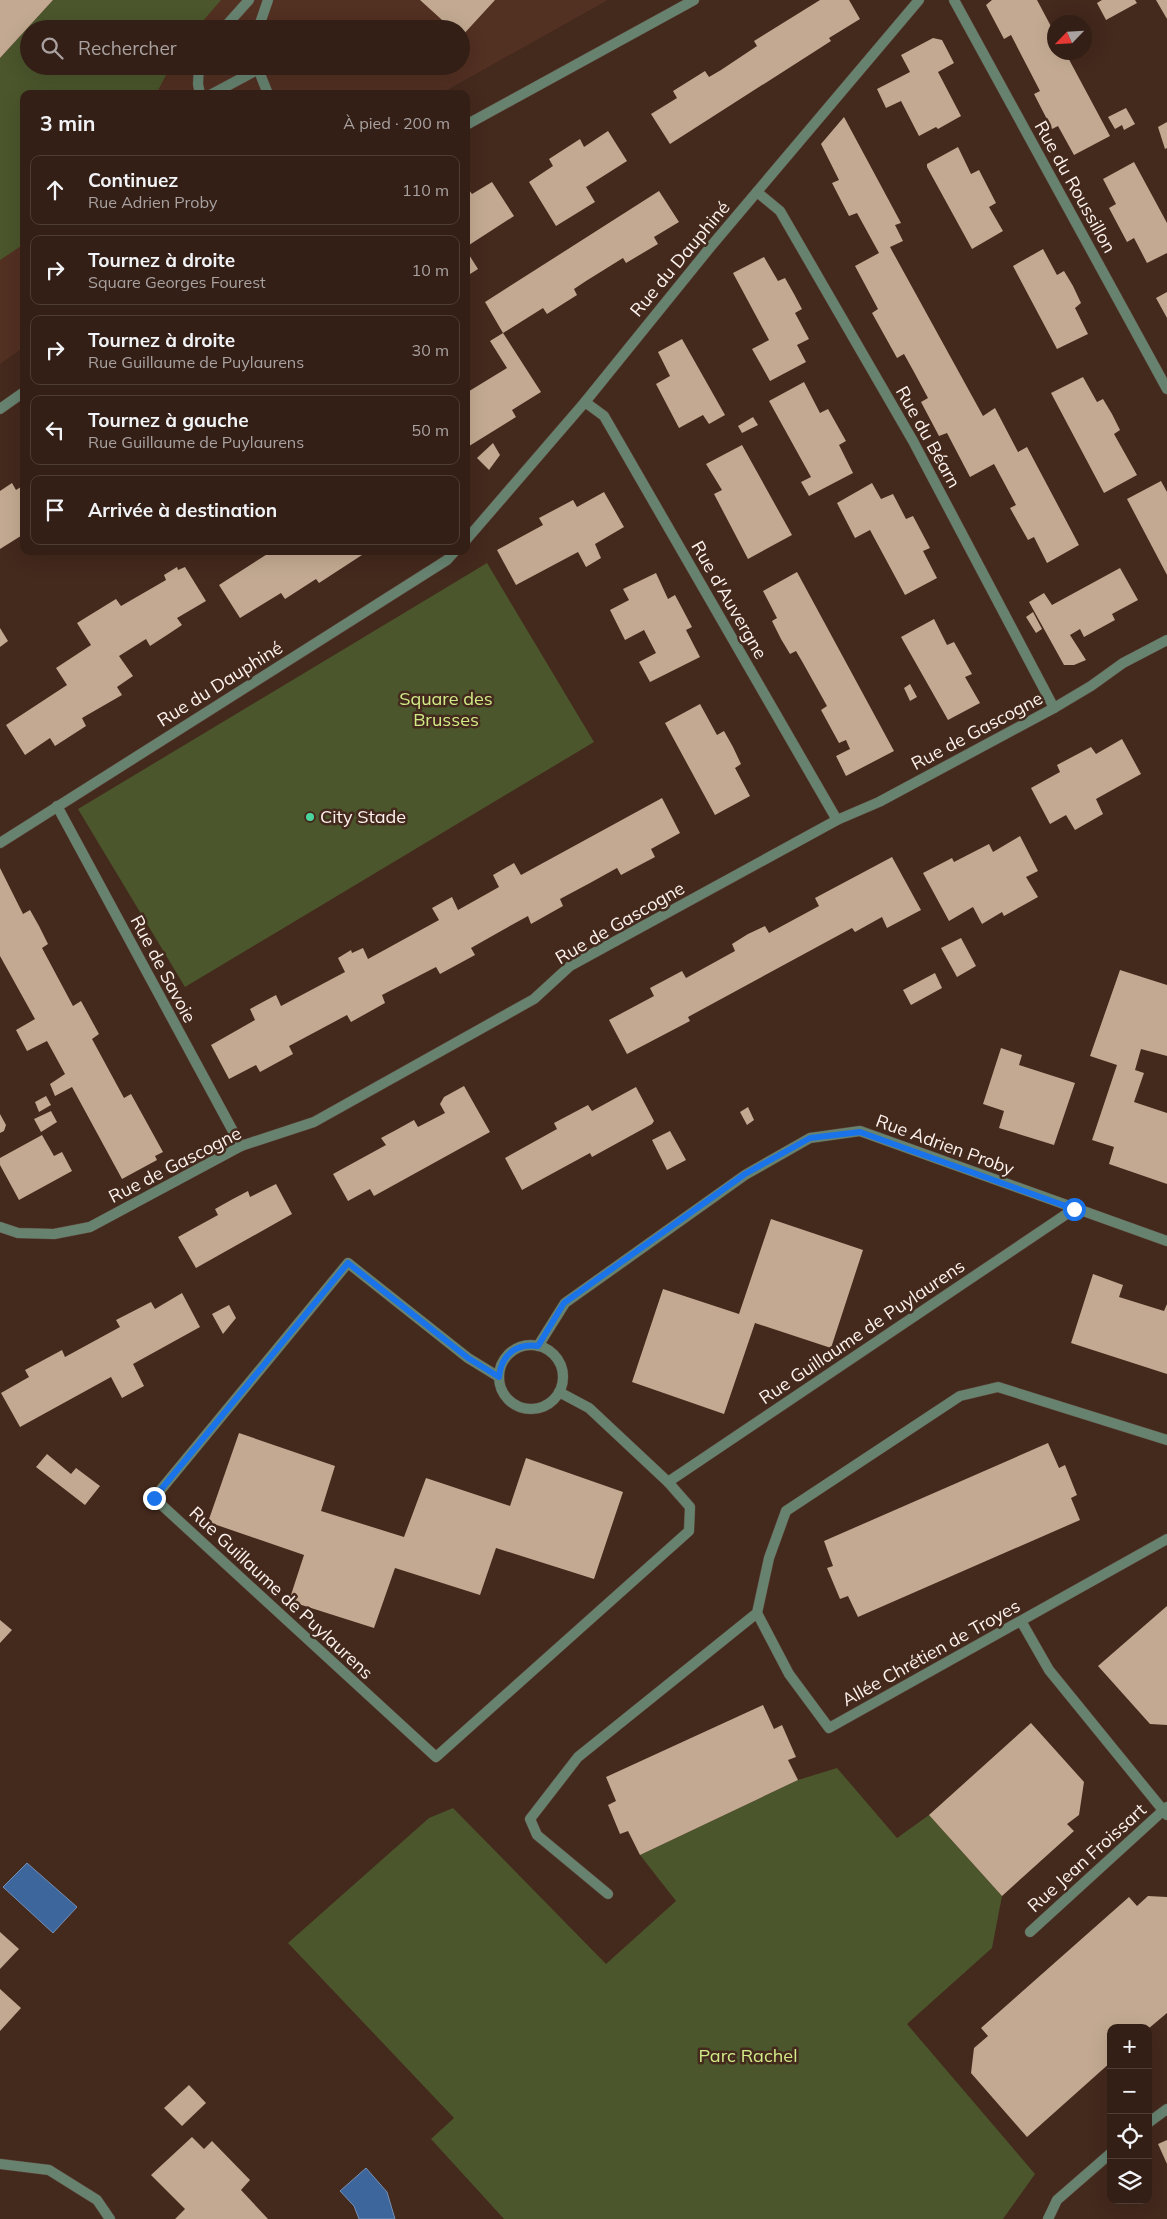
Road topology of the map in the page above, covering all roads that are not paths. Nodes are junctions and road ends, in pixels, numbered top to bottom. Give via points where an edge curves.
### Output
1 (249, 0) edge
2 (268, 0) edge
3 (694, 0) edge
4 (919, 0) edge
5 (954, 0) edge
6 (231, 20) edge
7 (261, 20) edge
8 (199, 75) edge
9 (245, 75) edge
10 (260, 75) edge
11 (200, 90) edge
12 (219, 90) edge
13 (266, 90) edge
14 (470, 123) edge
15 (757, 192) junction
16 (1167, 389) edge
17 (20, 395) edge
18 (585, 402) junction
19 (0, 409) edge
20 (470, 535) edge
21 (451, 555) edge
22 (1167, 640) edge
23 (1054, 708) junction
24 (58, 806) junction
25 (837, 820) junction
26 (0, 843) edge
27 (241, 1146) junction
28 (1074, 1209) junction
29 (0, 1227) edge
30 (1167, 1241) edge
31 (538, 1346) junction
32 (499, 1377) junction
33 (560, 1392) junction
34 (1167, 1440) edge
35 (668, 1482) junction
36 (1167, 1539) edge
37 (757, 1613) junction
38 (1021, 1621) junction
39 (1166, 1811) edge
40 (608, 1894) dead end
41 (1030, 1932) dead end
42 (1167, 2109) edge
43 (1152, 2120) edge
44 (1107, 2156) edge
45 (0, 2164) edge
46 (110, 2219) edge
47 (1048, 2219) edge

1 - 6 street
2 - 7 street
3 - 14 street
4 - 15 street, Rue du Dauphiné
5 - 16 street, Rue du Roussillon
8 - 11 street
9 - 12 street
10 - 13 street
15 - 18 street, Rue du Dauphiné
15 - 23 street, Rue du Béarn via 780,211 913,441
17 - 19 street
18 - 20 street, Rue du Dauphiné
18 - 25 street, Rue d'Auvergne via 604,416
21 - 24 street, Rue du Dauphiné
22 - 23 street, Rue de Gascogne
23 - 25 street, Rue de Gascogne via 879,802
24 - 26 street, Rue du Dauphiné
24 - 27 street, Rue de Savoie
25 - 27 street, Rue de Gascogne via 570,966 534,999 314,1122
27 - 29 street, Rue de Gascogne via 90,1227 54,1234 18,1233
28 - 30 street, Rue Adrien Proby
28 - 31 street, Rue Adrien Proby via 860,1132 810,1138 745,1174 564,1303
28 - 35 street, Rue Guillaume de Puylaurens
31 - 32 street via 528,1344 511,1352 504,1359
31 - 33 street via 555,1355 561,1364 563,1383
32 - 33 street via 505,1397 523,1409 544,1407
32 - 35 street, Rue Guillaume de Puylaurens via 468,1358 348,1263 154,1498 436,1757 689,1531 690,1507
33 - 35 street, Rue Guillaume de Puylaurens via 589,1408
34 - 37 street via 998,1387 960,1396 786,1511 769,1558
36 - 38 street, Allée Chrétien de Troyes
37 - 38 street, Allée Chrétien de Troyes via 789,1674 830,1728
37 - 40 street via 578,1757 530,1819 537,1835
38 - 39 street via 1049,1670
39 - 41 street, Rue Jean Froissart
42 - 43 street
44 - 47 street via 1057,2200
45 - 46 street via 49,2170 97,2200

